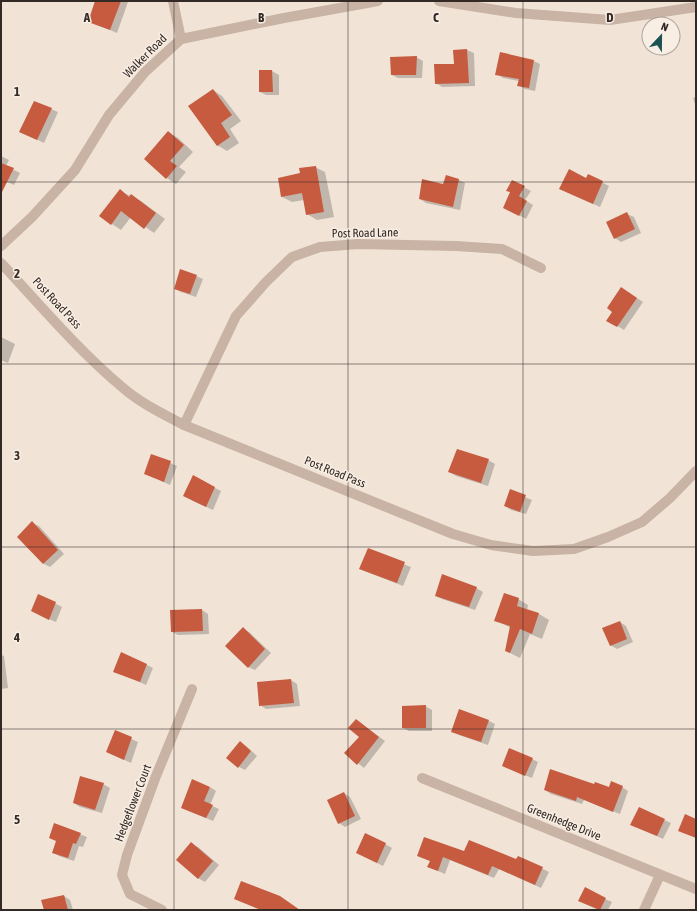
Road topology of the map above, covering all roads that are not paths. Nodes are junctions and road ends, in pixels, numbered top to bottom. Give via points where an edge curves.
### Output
1 (173, 1) edge
2 (378, 1) edge
3 (439, 1) edge
4 (696, 7) edge
5 (181, 39) junction
6 (1, 246) edge
7 (1, 263) edge
8 (541, 268) dead end
9 (184, 425) junction
10 (696, 471) edge
11 (192, 689) dead end
12 (422, 778) dead end
13 (660, 875) junction
14 (696, 889) edge
15 (162, 910) edge
16 (644, 910) edge

1 - 5 street
2 - 5 street, Walker Road
3 - 4 street via 516,13 610,20
5 - 6 street, Walker Road via 145,72 109,115 76,170
7 - 9 street, Post Road Pass via 92,361 123,388
8 - 9 street, Post Road Lane via 502,249 456,246 358,244 320,248 292,257 236,316
9 - 10 street, Post Road Pass via 453,534 491,545 533,551 574,549 642,522
11 - 15 street, Hedgeflower Court via 127,855 122,875 130,894
12 - 13 street, Greenhedge Drive
13 - 14 street, Greenhedge Drive
13 - 16 street

